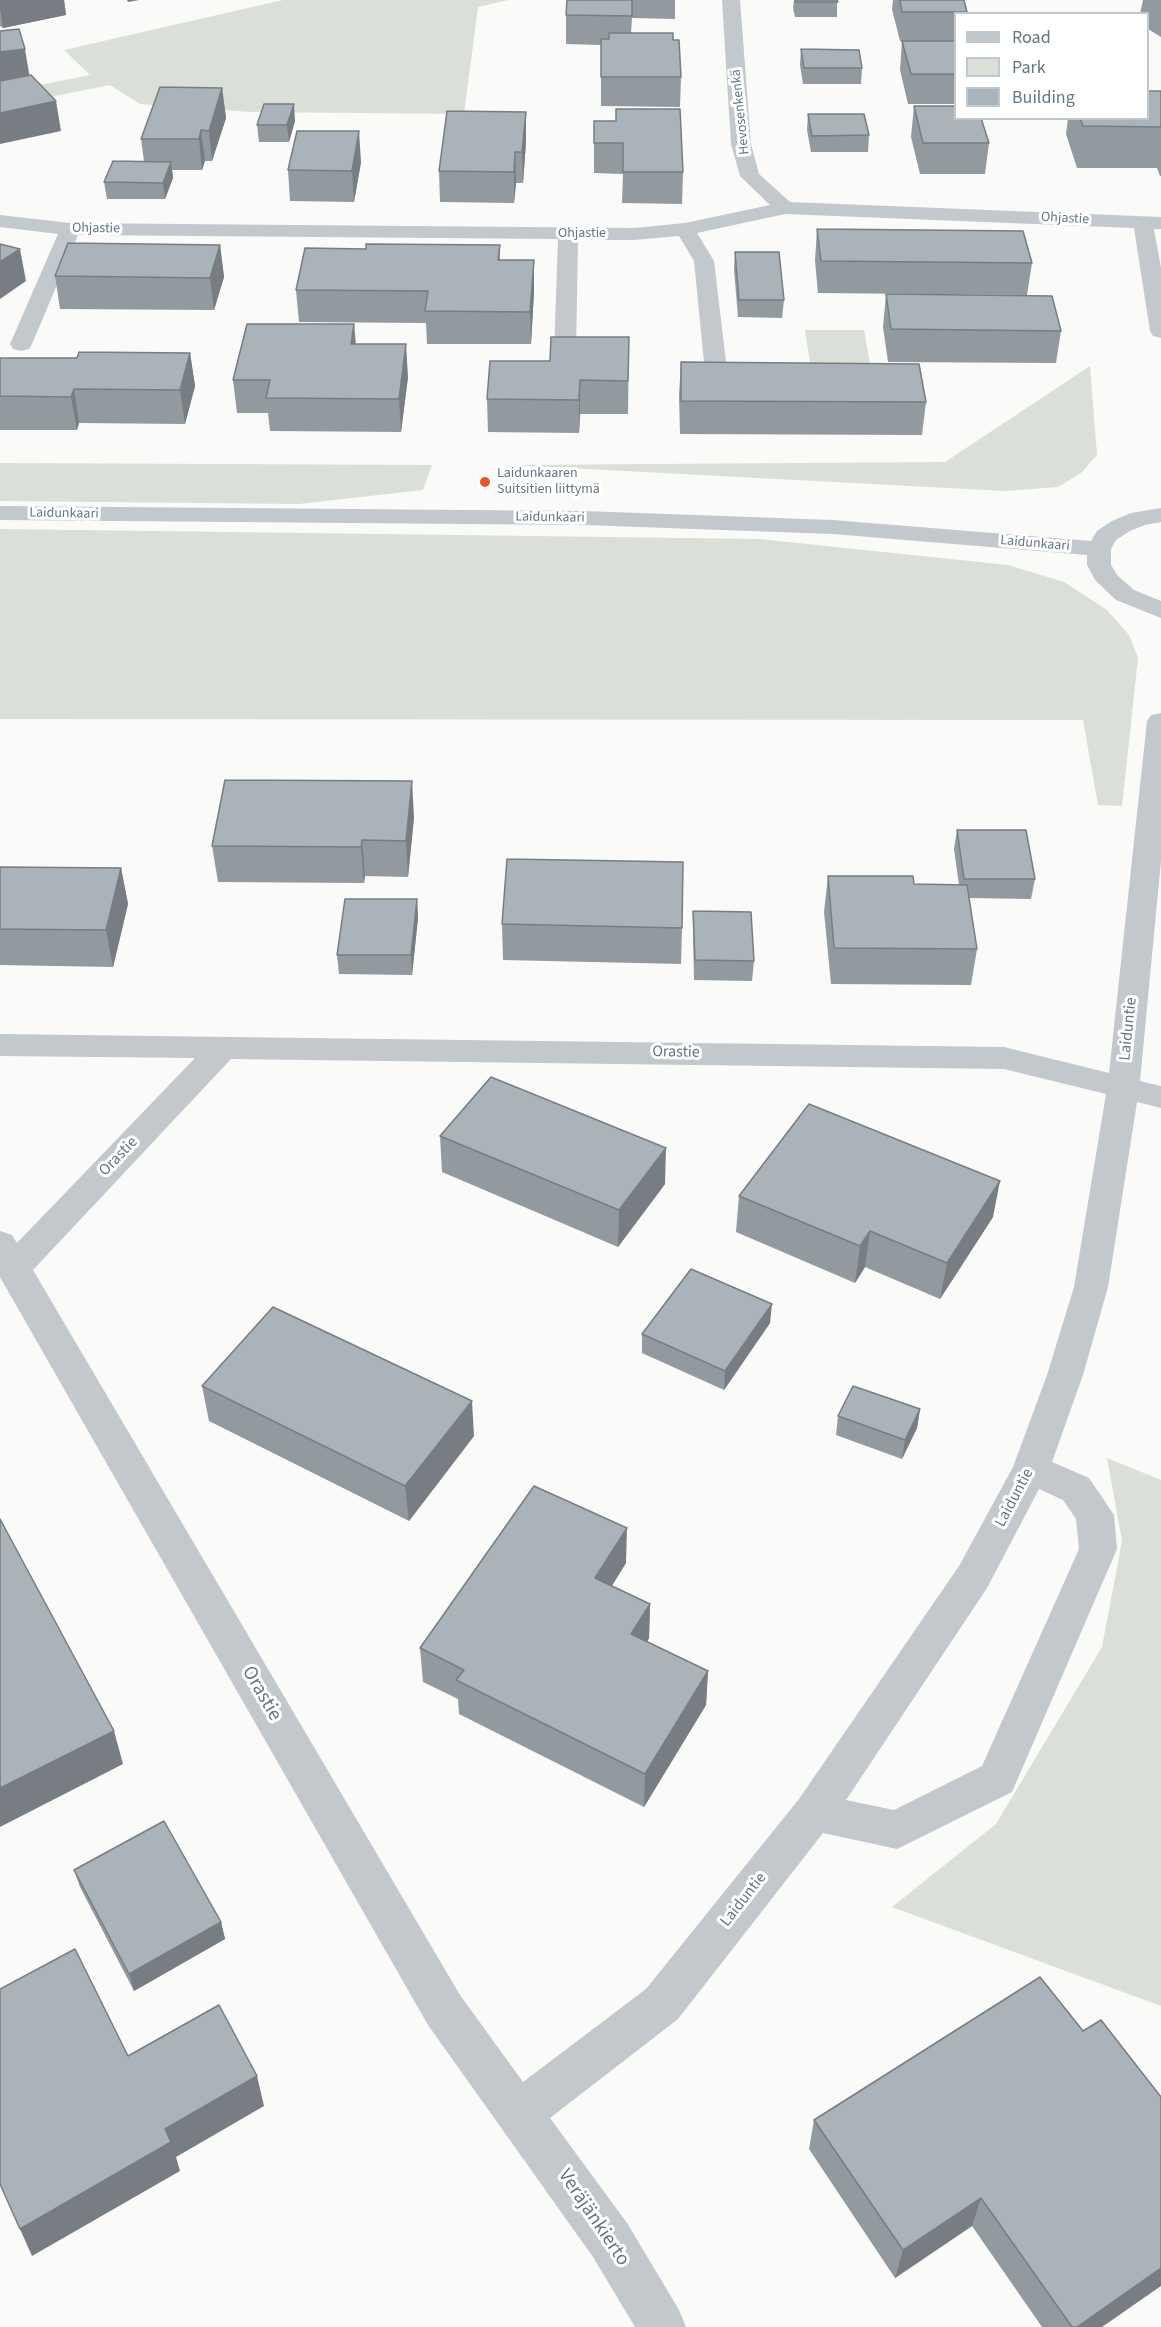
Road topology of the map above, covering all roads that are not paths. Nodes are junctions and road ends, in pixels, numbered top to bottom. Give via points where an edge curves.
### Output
1 (731, 0) edge
2 (785, 208) junction
3 (0, 221) edge
4 (1152, 223) edge
5 (70, 229) junction
6 (686, 229) junction
7 (568, 234) junction
8 (1161, 331) edge
9 (21, 344) dead end
10 (565, 353) edge
11 (715, 362) edge
12 (0, 513) edge
13 (1161, 515) edge
14 (1099, 549) junction
15 (1161, 610) edge
16 (1161, 721) edge
17 (0, 1045) edge
18 (225, 1046) junction
19 (1123, 1088) junction
20 (1161, 1097) edge
21 (7, 1256) edge
22 (1031, 1469) junction
23 (814, 1812) junction
24 (521, 2112) junction
25 (662, 2327) edge

1 - 2 street, Hevosenkenkä via 741,144 750,176
2 - 4 street, Ohjastie
2 - 6 street, Ohjastie
3 - 5 street, Ohjastie
4 - 8 street
5 - 7 street, Ohjastie
5 - 9 street
6 - 7 street, Ohjastie
6 - 11 street via 704,261
7 - 10 street
12 - 14 street, Laidunkaari via 608,519 833,527
13 - 14 street via 1121,526 1106,536
14 - 15 street via 1099,565 1108,580 1125,595
16 - 19 street, Laiduntie
17 - 18 street, Orastie
18 - 19 street, Orastie via 1004,1058
18 - 21 street, Orastie
19 - 20 street
19 - 22 street, Laiduntie via 1091,1287
21 - 24 street, Orastie via 444,2010
22 - 23 street, Laiduntie via 973,1577
22 - 23 street via 1076,1489 1095,1515 1098,1549 997,1779 897,1830
23 - 24 street, Laiduntie via 662,2004
24 - 25 street, Veräjänkierto via 610,2240

